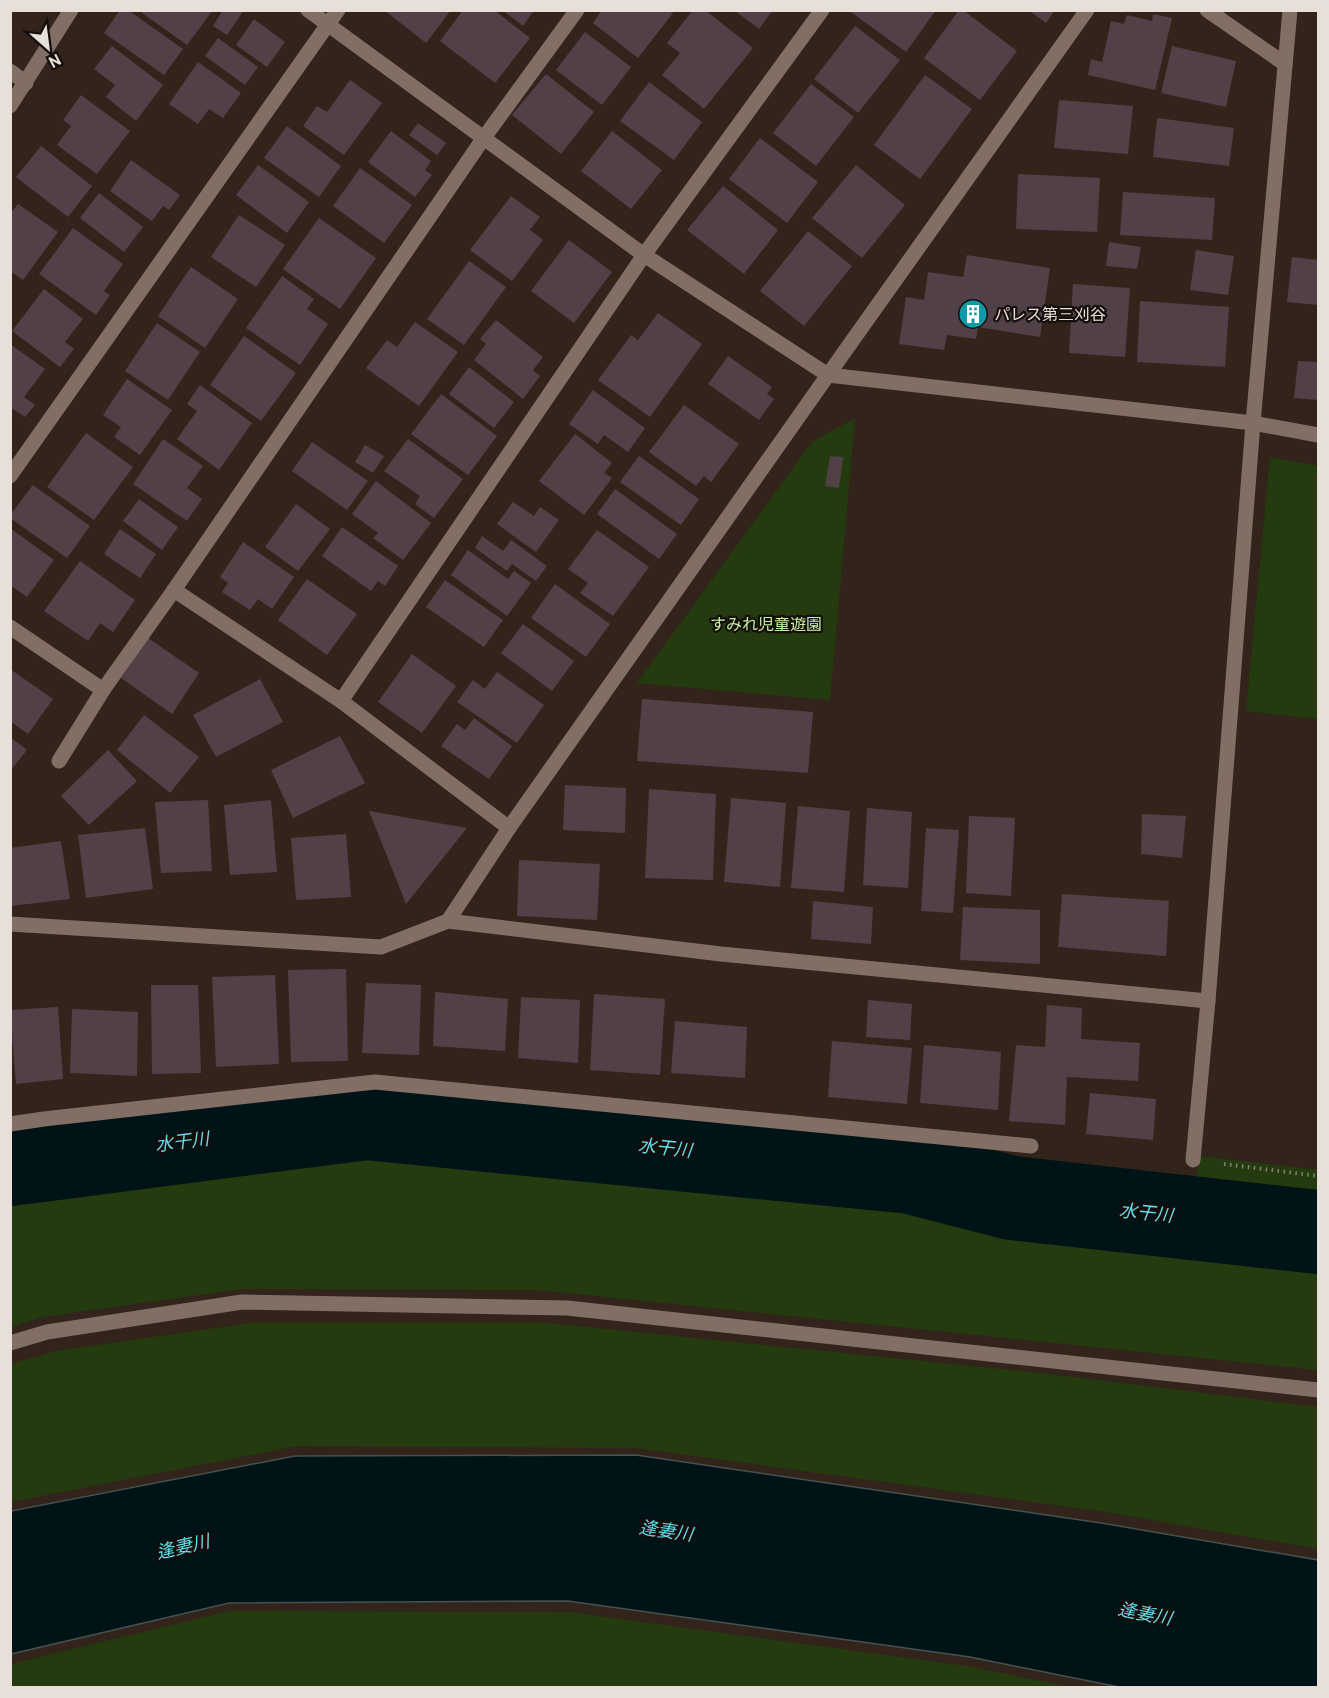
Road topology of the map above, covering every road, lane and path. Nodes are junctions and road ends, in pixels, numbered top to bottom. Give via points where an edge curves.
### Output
1 (71, 10) edge
2 (308, 10) edge
3 (338, 10) edge
4 (577, 10) edge
5 (822, 10) edge
6 (1087, 10) edge
7 (1207, 10) edge
8 (1290, 10) edge
9 (328, 25) junction
10 (1285, 64) junction
11 (10, 71) edge
12 (26, 83) junction
13 (10, 106) edge
14 (483, 139) junction
15 (644, 255) junction
16 (828, 375) junction
17 (1253, 423) junction
18 (1318, 435) edge
19 (10, 476) edge
20 (174, 590) junction
21 (10, 627) edge
22 (103, 690) junction
23 (341, 701) junction
24 (58, 761) dead end
25 (509, 828) junction
26 (447, 921) junction
27 (10, 924) edge
28 (1208, 1001) junction
29 (10, 1124) edge
30 (1031, 1146) dead end
31 (1193, 1160) joint
32 (1318, 1176) edge
33 (10, 1343) edge
34 (1318, 1390) edge

1 - 12 street
2 - 9 street
3 - 9 street
4 - 14 street
5 - 15 street
6 - 16 street
7 - 10 street
8 - 10 street
9 - 14 street
9 - 19 street
10 - 17 street
11 - 12 street
12 - 13 street
14 - 15 street
14 - 20 street
15 - 16 street
15 - 23 street
16 - 17 street
16 - 25 street
17 - 18 street
17 - 28 street
20 - 22 street
20 - 23 street
21 - 22 street
22 - 24 street
23 - 25 street
25 - 26 street
26 - 27 street via 381,947
26 - 28 street via 721,954
28 - 31 street
29 - 30 street via 375,1082
31 - 32 path
33 - 34 street via 47,1332 242,1302 567,1308

